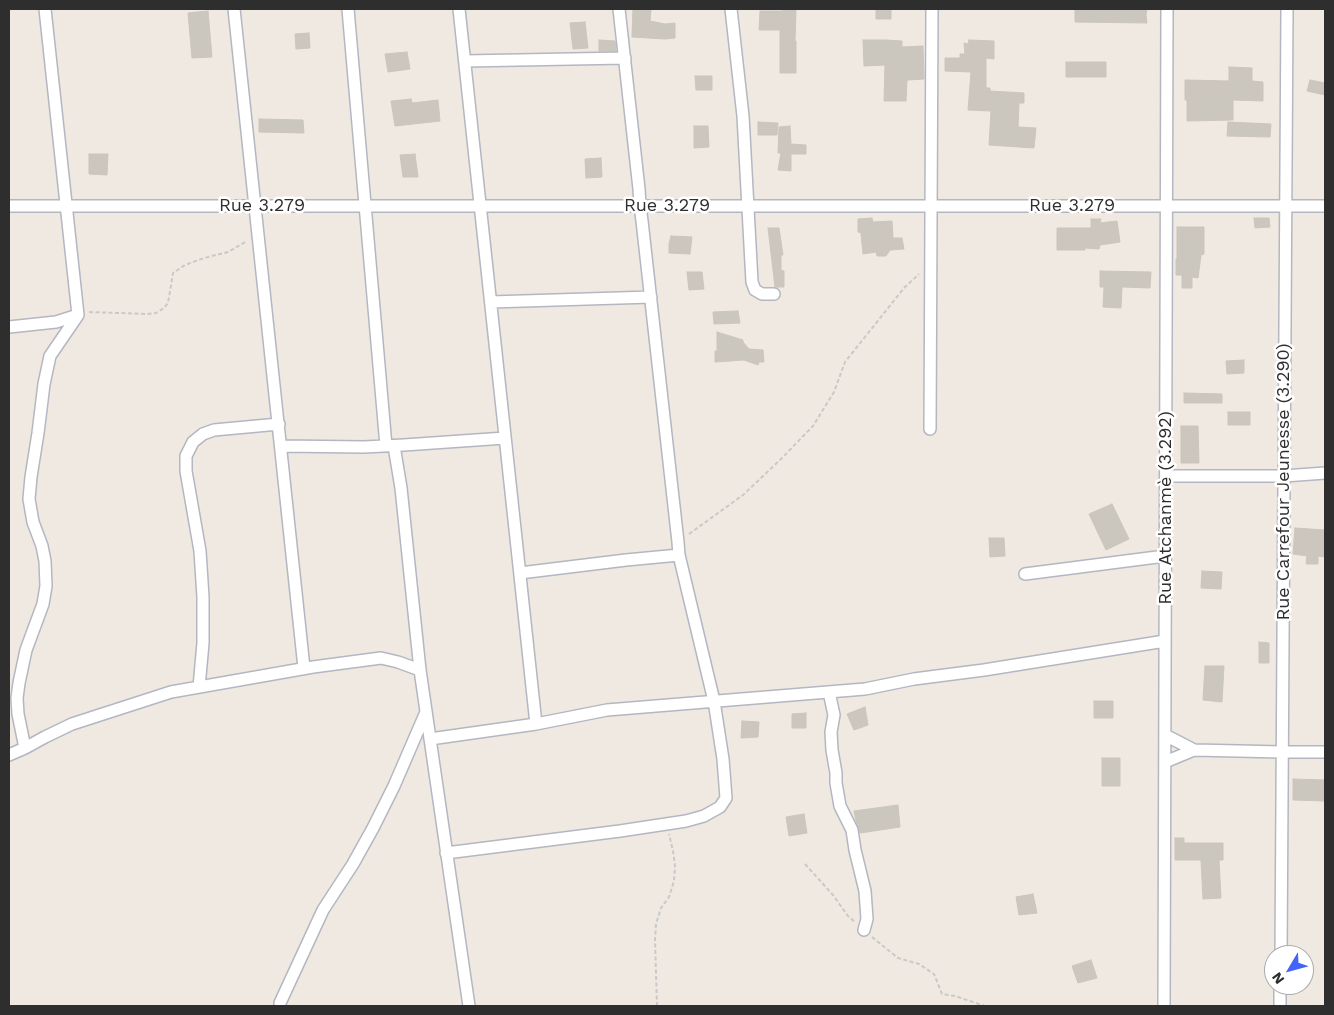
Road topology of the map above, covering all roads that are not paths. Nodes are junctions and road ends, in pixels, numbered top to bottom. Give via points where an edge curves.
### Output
1 (45, 9) edge
2 (234, 9) edge
3 (348, 9) edge
4 (459, 9) edge
5 (619, 9) edge
6 (730, 9) edge
7 (932, 9) edge
8 (1167, 9) edge
9 (1287, 9) edge
10 (625, 58) junction
11 (465, 61) junction
12 (9, 206) edge
13 (65, 206) junction
14 (255, 206) junction
15 (364, 206) junction
16 (480, 206) junction
17 (640, 206) junction
18 (748, 206) junction
19 (931, 206) junction
20 (1167, 206) junction
21 (1286, 206) junction
22 (1325, 206) edge
23 (774, 294) dead end
24 (651, 297) junction
25 (491, 302) junction
26 (78, 316) junction
27 (9, 328) edge
28 (279, 424) junction
29 (930, 429) dead end
30 (505, 438) junction
31 (281, 446) junction
32 (390, 446) junction
33 (1325, 473) edge
34 (1166, 476) junction
35 (1284, 476) junction
36 (679, 555) junction
37 (1165, 556) junction
38 (520, 573) junction
39 (1025, 574) dead end
40 (1165, 641) junction
41 (304, 668) junction
42 (420, 670) junction
43 (200, 687) junction
44 (829, 692) junction
45 (714, 701) junction
46 (426, 712) junction
47 (536, 724) junction
48 (1165, 735) junction
49 (430, 739) junction
50 (25, 748) junction
51 (1194, 750) junction
52 (1282, 752) junction
53 (1325, 752) edge
54 (9, 755) edge
55 (1165, 762) junction
56 (446, 853) junction
57 (864, 930) road end
58 (1281, 945) edge
59 (280, 1003) dead end
60 (469, 1006) edge
61 (1164, 1006) edge

1 - 13 street
2 - 14 street
3 - 15 street
4 - 11 street
5 - 10 street
6 - 18 street via 743,116
7 - 19 street
8 - 20 street, Rue Atchanmè (3.292)
9 - 21 street, Rue Carrefour Jeunesse (3.290)
10 - 11 street
10 - 17 street
11 - 16 street
12 - 13 street, Rue 3.279
13 - 14 street, Rue 3.279
13 - 26 street
14 - 15 street, Rue 3.279
14 - 28 street
15 - 16 street, Rue 3.279
15 - 32 street
16 - 17 street, Rue 3.279
16 - 25 street
17 - 18 street, Rue 3.279
17 - 24 street
18 - 19 street, Rue 3.279
18 - 23 street via 752,282 755,290 762,294
19 - 20 street, Rue 3.279
19 - 29 street
20 - 21 street, Rue 3.279
20 - 34 street, Rue Atchanmè (3.292)
21 - 22 street, Rue 3.279
21 - 35 street, Rue Carrefour Jeunesse (3.290)
24 - 25 street
24 - 36 street
25 - 30 street
26 - 27 street
26 - 50 street via 50,356 31,477 33,522 42,546 46,586 43,604 26,650 17,698
28 - 31 street
28 - 43 street via 214,430 193,442 186,456 200,551 203,597
30 - 32 street
30 - 38 street
31 - 32 street
31 - 41 street
32 - 42 street via 401,488
33 - 35 street
34 - 35 street
34 - 37 street, Rue Atchanmè (3.292)
35 - 52 street, Rue Carrefour Jeunesse (3.290)
36 - 38 street
36 - 45 street
37 - 39 street
37 - 40 street, Rue Atchanmè (3.292)
38 - 47 street
40 - 44 street
40 - 48 street, Rue Atchanmè (3.292)
41 - 42 street via 381,658
41 - 43 street
42 - 46 street
43 - 50 street via 171,692 72,724
44 - 45 street
44 - 57 street via 834,715 832,750 840,806 852,830 865,891 867,919
45 - 47 street via 608,710
45 - 56 street via 724,759 726,798 720,807 704,816 667,825
46 - 49 street
46 - 59 street via 373,828 323,910
47 - 49 street
48 - 51 street
48 - 55 street, Rue Atchanmè (3.292)
49 - 56 street
50 - 54 street
51 - 52 street
51 - 55 street
52 - 53 street
52 - 58 street, Rue Carrefour Jeunesse (3.290)
55 - 61 street, Rue Atchanmè (3.292)
56 - 60 street

